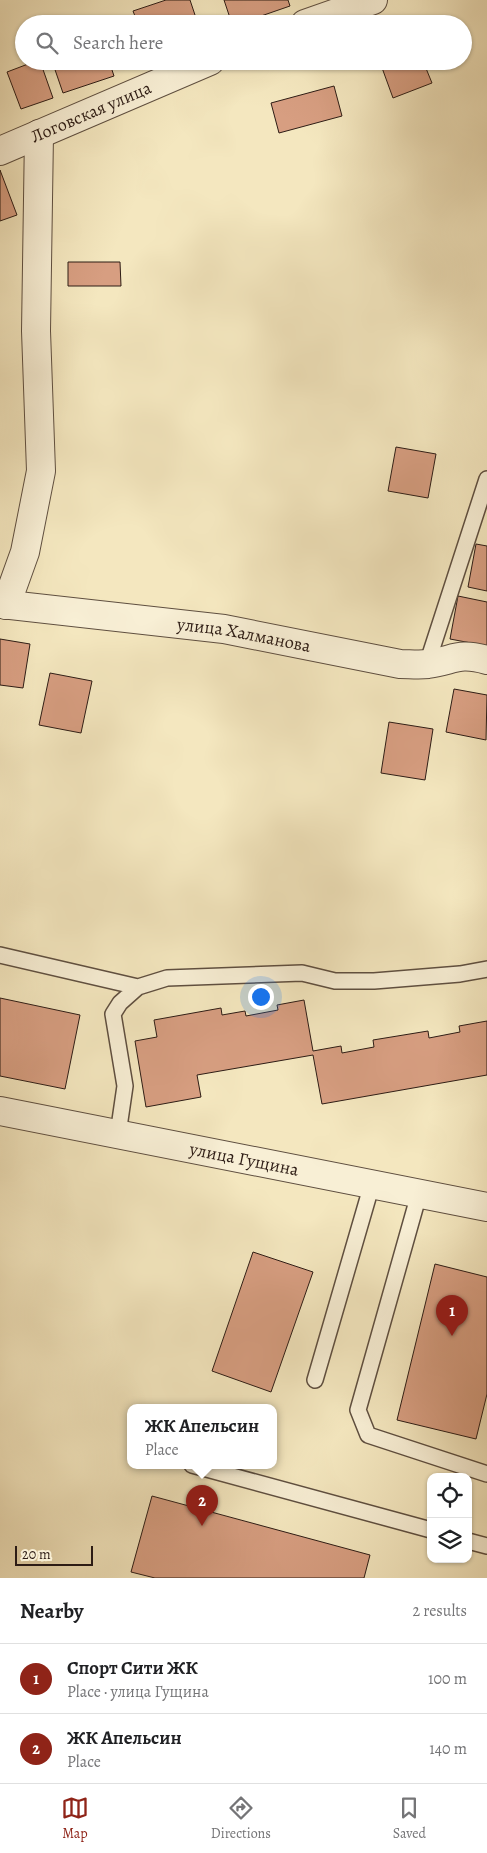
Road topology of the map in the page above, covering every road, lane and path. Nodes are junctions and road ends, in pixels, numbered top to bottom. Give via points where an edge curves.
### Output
1 (373, 0) edge
2 (330, 15) edge
3 (189, 70) edge
4 (39, 134) junction
5 (0, 151) edge
6 (487, 479) edge
7 (3, 605) edge
8 (487, 660) edge
9 (427, 664) junction
10 (0, 955) edge
11 (487, 969) edge
12 (138, 987) junction
13 (0, 1111) edge
14 (118, 1134) junction
15 (372, 1184) junction
16 (419, 1194) junction
17 (487, 1207) edge
18 (315, 1380) dead end
19 (203, 1469) edge
20 (487, 1474) edge
21 (427, 1529) edge
22 (472, 1542) edge
23 (487, 1546) edge

1 - 2 street
3 - 4 street, Логовская улица
4 - 5 street, Логовская улица
4 - 7 street via 36,330 41,471 25,552
6 - 9 lane
7 - 9 street, улица Халманова via 224,629 400,664
8 - 9 street, улица Халманова via 463,656
10 - 12 lane
11 - 12 lane via 374,981 335,980 302,973 167,978
12 - 14 lane via 113,1014 125,1086
13 - 14 street, улица Гущина
14 - 15 street, улица Гущина
15 - 16 street, улица Гущина
15 - 18 lane
16 - 17 street, улица Гущина
16 - 20 lane via 358,1410 368,1435
19 - 21 lane
22 - 23 lane

